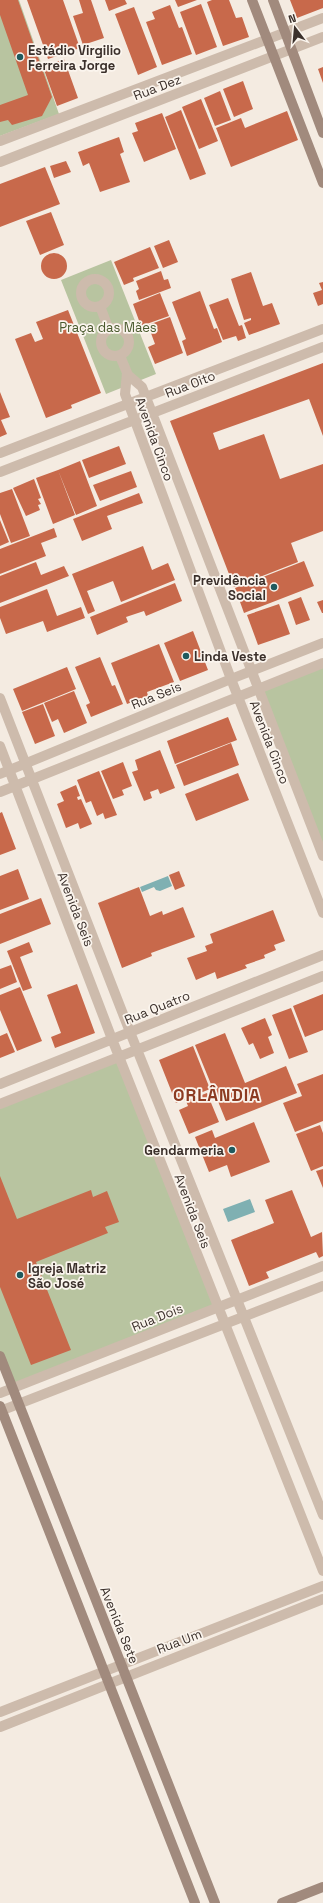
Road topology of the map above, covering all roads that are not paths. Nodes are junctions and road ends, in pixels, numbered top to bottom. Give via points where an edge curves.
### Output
1 (252, 0) edge
2 (273, 0) edge
3 (323, 18) edge
4 (285, 32) junction
5 (323, 37) edge
6 (267, 39) junction
7 (292, 49) junction
8 (274, 56) junction
9 (323, 133) edge
10 (0, 141) edge
11 (0, 162) edge
12 (323, 184) edge
13 (100, 306) dead end
14 (323, 329) edge
15 (110, 330) junction
16 (323, 347) edge
17 (120, 356) junction
18 (127, 373) junction
19 (146, 397) junction
20 (128, 404) junction
21 (152, 413) junction
22 (134, 420) junction
23 (0, 453) edge
24 (0, 472) edge
25 (323, 643) edge
26 (323, 663) edge
27 (251, 671) junction
28 (231, 679) junction
29 (257, 689) junction
30 (238, 697) junction
31 (0, 698) edge
32 (0, 746) edge
33 (25, 763) junction
34 (5, 772) edge
35 (32, 780) junction
36 (16, 785) junction
37 (0, 792) edge
38 (323, 856) edge
39 (323, 914) edge
40 (323, 955) edge
41 (323, 976) edge
42 (130, 1032) junction
43 (112, 1039) junction
44 (137, 1049) junction
45 (118, 1056) junction
46 (0, 1084) edge
47 (0, 1104) edge
48 (323, 1266) edge
49 (323, 1286) edge
50 (237, 1300) junction
51 (218, 1307) junction
52 (243, 1317) junction
53 (225, 1325) junction
54 (0, 1356) edge
55 (13, 1389) junction
56 (0, 1393) edge
57 (18, 1403) junction
58 (0, 1409) edge
59 (323, 1515) edge
60 (323, 1571) edge
61 (323, 1586) edge
62 (323, 1599) edge
63 (122, 1665) junction
64 (104, 1671) junction
65 (126, 1676) junction
66 (109, 1683) junction
67 (0, 1712) edge
68 (0, 1727) edge
69 (323, 1887) edge
70 (195, 1903) edge
71 (215, 1903) edge
72 (282, 1903) edge

1 - 6 street
2 - 4 street
3 - 4 street, Rua Dez
4 - 6 street, Rua Dez
4 - 7 street
5 - 7 street, Rua Dez
6 - 8 street
6 - 10 street, Rua Dez
7 - 8 street, Rua Dez
7 - 9 street
8 - 11 street, Rua Dez
8 - 12 street
13 - 15 street
14 - 19 street, Rua Oito
15 - 17 street via 102,336 102,346 106,354
15 - 17 street via 122,330 128,337 129,345
16 - 21 street, Rua Oito
17 - 18 street
18 - 19 street, Avenida Cinco via 140,384
18 - 20 street, Avenida Cinco via 125,394
19 - 20 street, Rua Oito
19 - 21 street, Avenida Cinco
20 - 22 street, Avenida Cinco
20 - 23 street, Rua Oito
21 - 22 street, Rua Oito
21 - 27 street, Avenida Cinco
22 - 24 street, Rua Oito
22 - 28 street, Avenida Cinco
25 - 27 street, Rua Seis
26 - 29 street
27 - 28 street, Rua Seis
27 - 29 street, Avenida Cinco
28 - 30 street, Avenida Cinco
28 - 33 street, Rua Seis
29 - 30 street
29 - 38 street, Avenida Cinco
30 - 35 street
30 - 39 street, Avenida Cinco
31 - 33 street, Avenida Seis
32 - 34 street, Avenida Seis
33 - 34 street, Rua Seis
33 - 35 street, Avenida Seis
34 - 36 street, Avenida Seis
35 - 36 street
35 - 42 street, Avenida Seis
36 - 37 street
36 - 43 street, Avenida Seis
40 - 42 street, Rua Quatro
41 - 44 street
42 - 43 street, Rua Quatro
42 - 44 street, Avenida Seis
43 - 45 street, Avenida Seis
43 - 46 street, Rua Quatro
44 - 45 street
44 - 50 street, Avenida Seis
45 - 47 street
45 - 51 street, Avenida Seis
48 - 50 street, Rua Dois
49 - 52 street
50 - 51 street, Rua Dois
50 - 52 street, Avenida Seis
51 - 53 street, Avenida Seis
51 - 55 street, Rua Dois
52 - 53 street
52 - 59 street, Avenida Seis
53 - 57 street
53 - 60 street, Avenida Seis
54 - 55 street, Avenida Sete
55 - 56 street, Rua Dois
55 - 57 street, Avenida Sete
57 - 58 street
57 - 63 street, Avenida Sete
58 - 64 street
61 - 63 street, Rua Um
62 - 65 street, Rua Um
63 - 64 street, Rua Um
63 - 65 street, Avenida Sete
64 - 66 street
64 - 67 street, Rua Um
65 - 66 street, Rua Um
65 - 71 street, Avenida Sete
66 - 68 street, Rua Um
66 - 70 street
69 - 72 street

